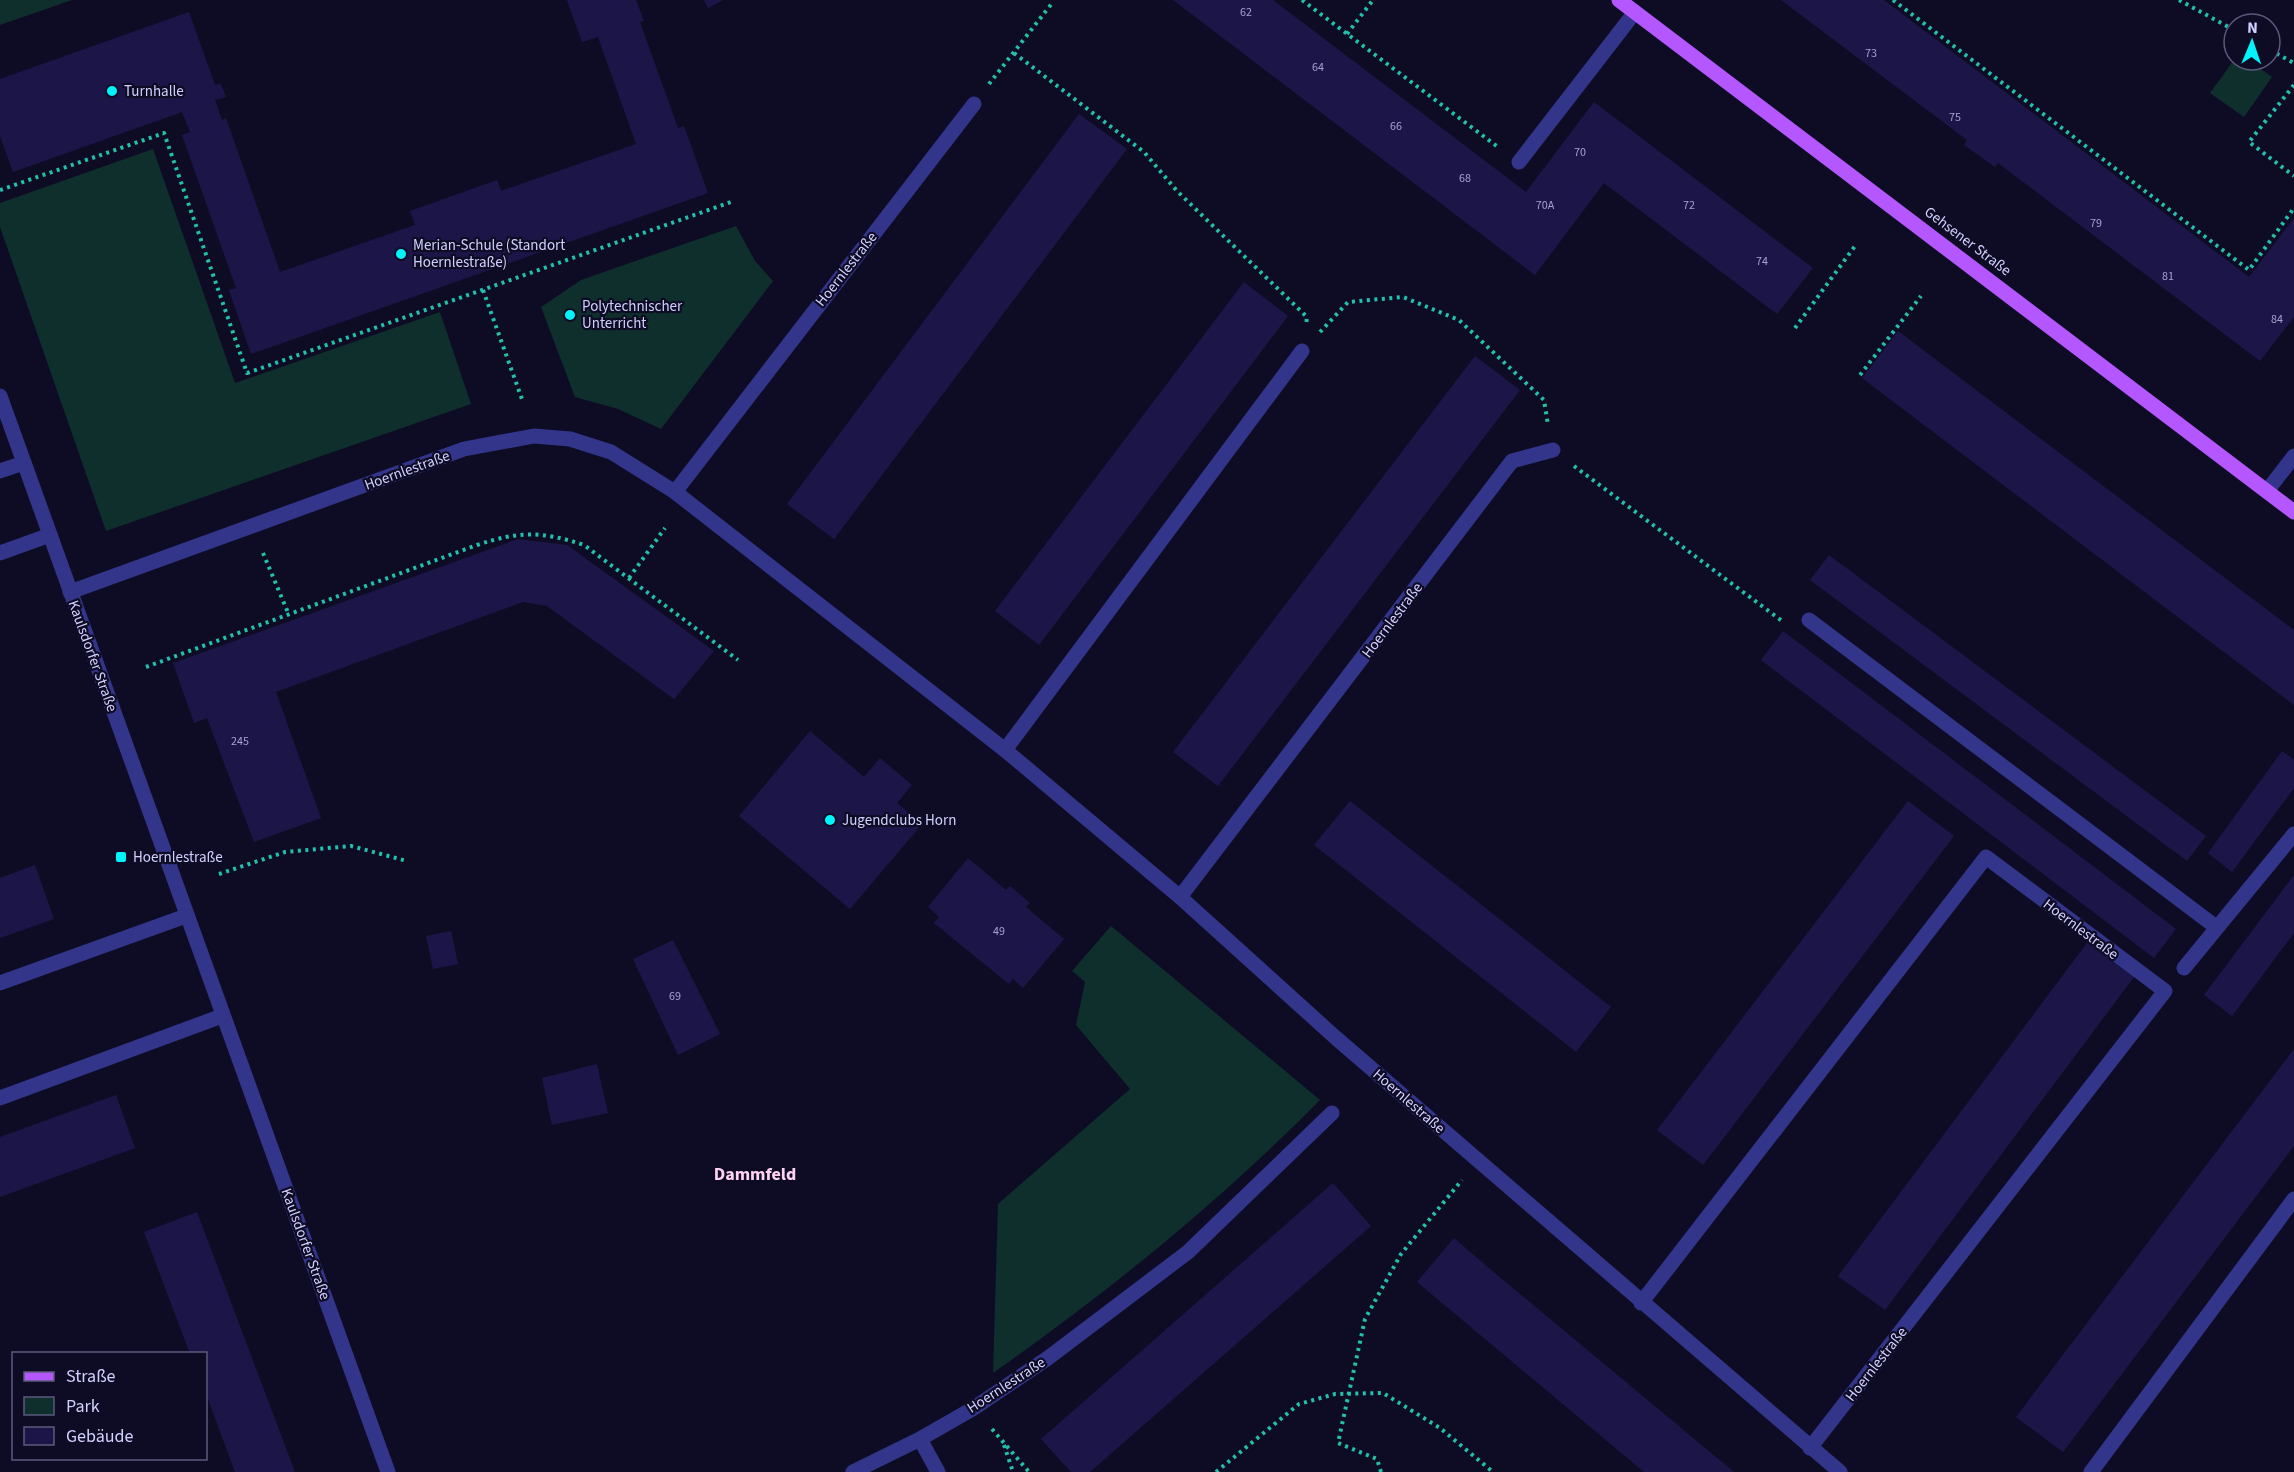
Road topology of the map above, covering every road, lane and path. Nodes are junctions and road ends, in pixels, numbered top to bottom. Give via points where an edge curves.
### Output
1 (1302, 0) edge
2 (1373, 0) edge
3 (1619, 0) edge
4 (1893, 0) edge
5 (2179, 0) edge
6 (1053, 2) dead end
7 (1635, 12) junction
8 (2222, 23) edge
9 (1347, 34) junction
10 (1014, 53) junction
11 (2294, 85) edge
12 (978, 98) joint
13 (1518, 162) joint
14 (2294, 176) edge
15 (0, 190) edge
16 (731, 202) dead end
17 (2294, 208) edge
18 (1855, 246) dead end
19 (483, 290) junction
20 (1921, 296) dead end
21 (1795, 328) dead end
22 (1302, 351) junction
23 (1860, 375) dead end
24 (0, 396) edge
25 (523, 402) dead end
26 (1552, 450) junction
27 (2294, 456) edge
28 (24, 463) junction
29 (0, 471) edge
30 (2267, 491) junction
31 (675, 492) junction
32 (2294, 512) edge
33 (665, 528) dead end
34 (50, 535) junction
35 (0, 553) edge
36 (263, 553) dead end
37 (629, 578) junction
38 (70, 592) junction
39 (289, 615) junction
40 (1809, 620) joint
41 (738, 660) dead end
42 (146, 667) dead end
43 (1005, 750) junction
44 (2294, 834) edge
45 (407, 861) dead end
46 (219, 874) dead end
47 (1180, 897) junction
48 (186, 916) junction
49 (2216, 927) junction
50 (2184, 968) dead end
51 (0, 983) edge
52 (222, 1016) junction
53 (0, 1098) edge
54 (1332, 1113) dead end
55 (1464, 1178) dead end
56 (2294, 1199) edge
57 (1641, 1302) junction
58 (1348, 1394) junction
59 (974, 1408) junction
60 (920, 1439) junction
61 (1003, 1442) junction
62 (1810, 1448) junction
63 (388, 1472) edge
64 (853, 1472) edge
65 (938, 1472) edge
66 (1013, 1472) edge
67 (1029, 1472) edge
68 (1216, 1472) edge
69 (1381, 1472) edge
70 (1493, 1472) edge
71 (1839, 1472) edge
72 (2091, 1472) edge

1 - 9 path
2 - 9 path
3 - 7 main road, Gehsener Straße
4 - 17 path via 2249,270
5 - 8 path
6 - 10 path
7 - 13 street
7 - 30 main road, Gehsener Straße
9 - 13 path
10 - 12 path
10 - 22 path via 1144,152 1177,191 1307,317
11 - 14 path via 2249,142
12 - 31 street, Hoernlestraße
15 - 19 path via 164,133 247,373
16 - 19 path
18 - 21 path
19 - 25 path
20 - 23 path
22 - 26 path via 1348,302 1403,297 1459,320 1544,400
22 - 43 street
24 - 28 street, Kaulsdorfer Straße
26 - 40 path via 1787,625
26 - 47 street, Hoernlestraße via 1512,461
27 - 30 street
28 - 29 street
28 - 34 street, Kaulsdorfer Straße
30 - 32 main road, Gehsener Straße
31 - 38 street, Hoernlestraße via 611,452 570,439 534,436 506,440 464,449
31 - 43 street, Hoernlestraße
33 - 37 path
34 - 35 street
34 - 38 street, Kaulsdorfer Straße
36 - 39 path
37 - 39 path via 584,545 529,532 477,545
37 - 41 path
38 - 48 street, Kaulsdorfer Straße
39 - 42 path
40 - 49 street
43 - 47 street, Hoernlestraße
44 - 49 street
45 - 46 path via 351,846 285,852
47 - 57 street, Hoernlestraße
48 - 51 street
48 - 52 street, Kaulsdorfer Straße
49 - 50 street
52 - 53 street
52 - 63 street, Kaulsdorfer Straße
54 - 59 street, Hoernlestraße via 1188,1252 1048,1358
55 - 58 path via 1401,1254 1365,1319
56 - 72 street
57 - 62 street, Hoernlestraße
57 - 62 street, Hoernlestraße via 1986,857 2165,991
58 - 68 path via 1299,1404
58 - 69 path via 1338,1443 1377,1459
58 - 70 path via 1383,1393 1440,1428
59 - 60 street, Hoernlestraße
59 - 61 path
60 - 64 street
60 - 65 street
61 - 66 path
61 - 67 path
62 - 71 street, Hoernlestraße

